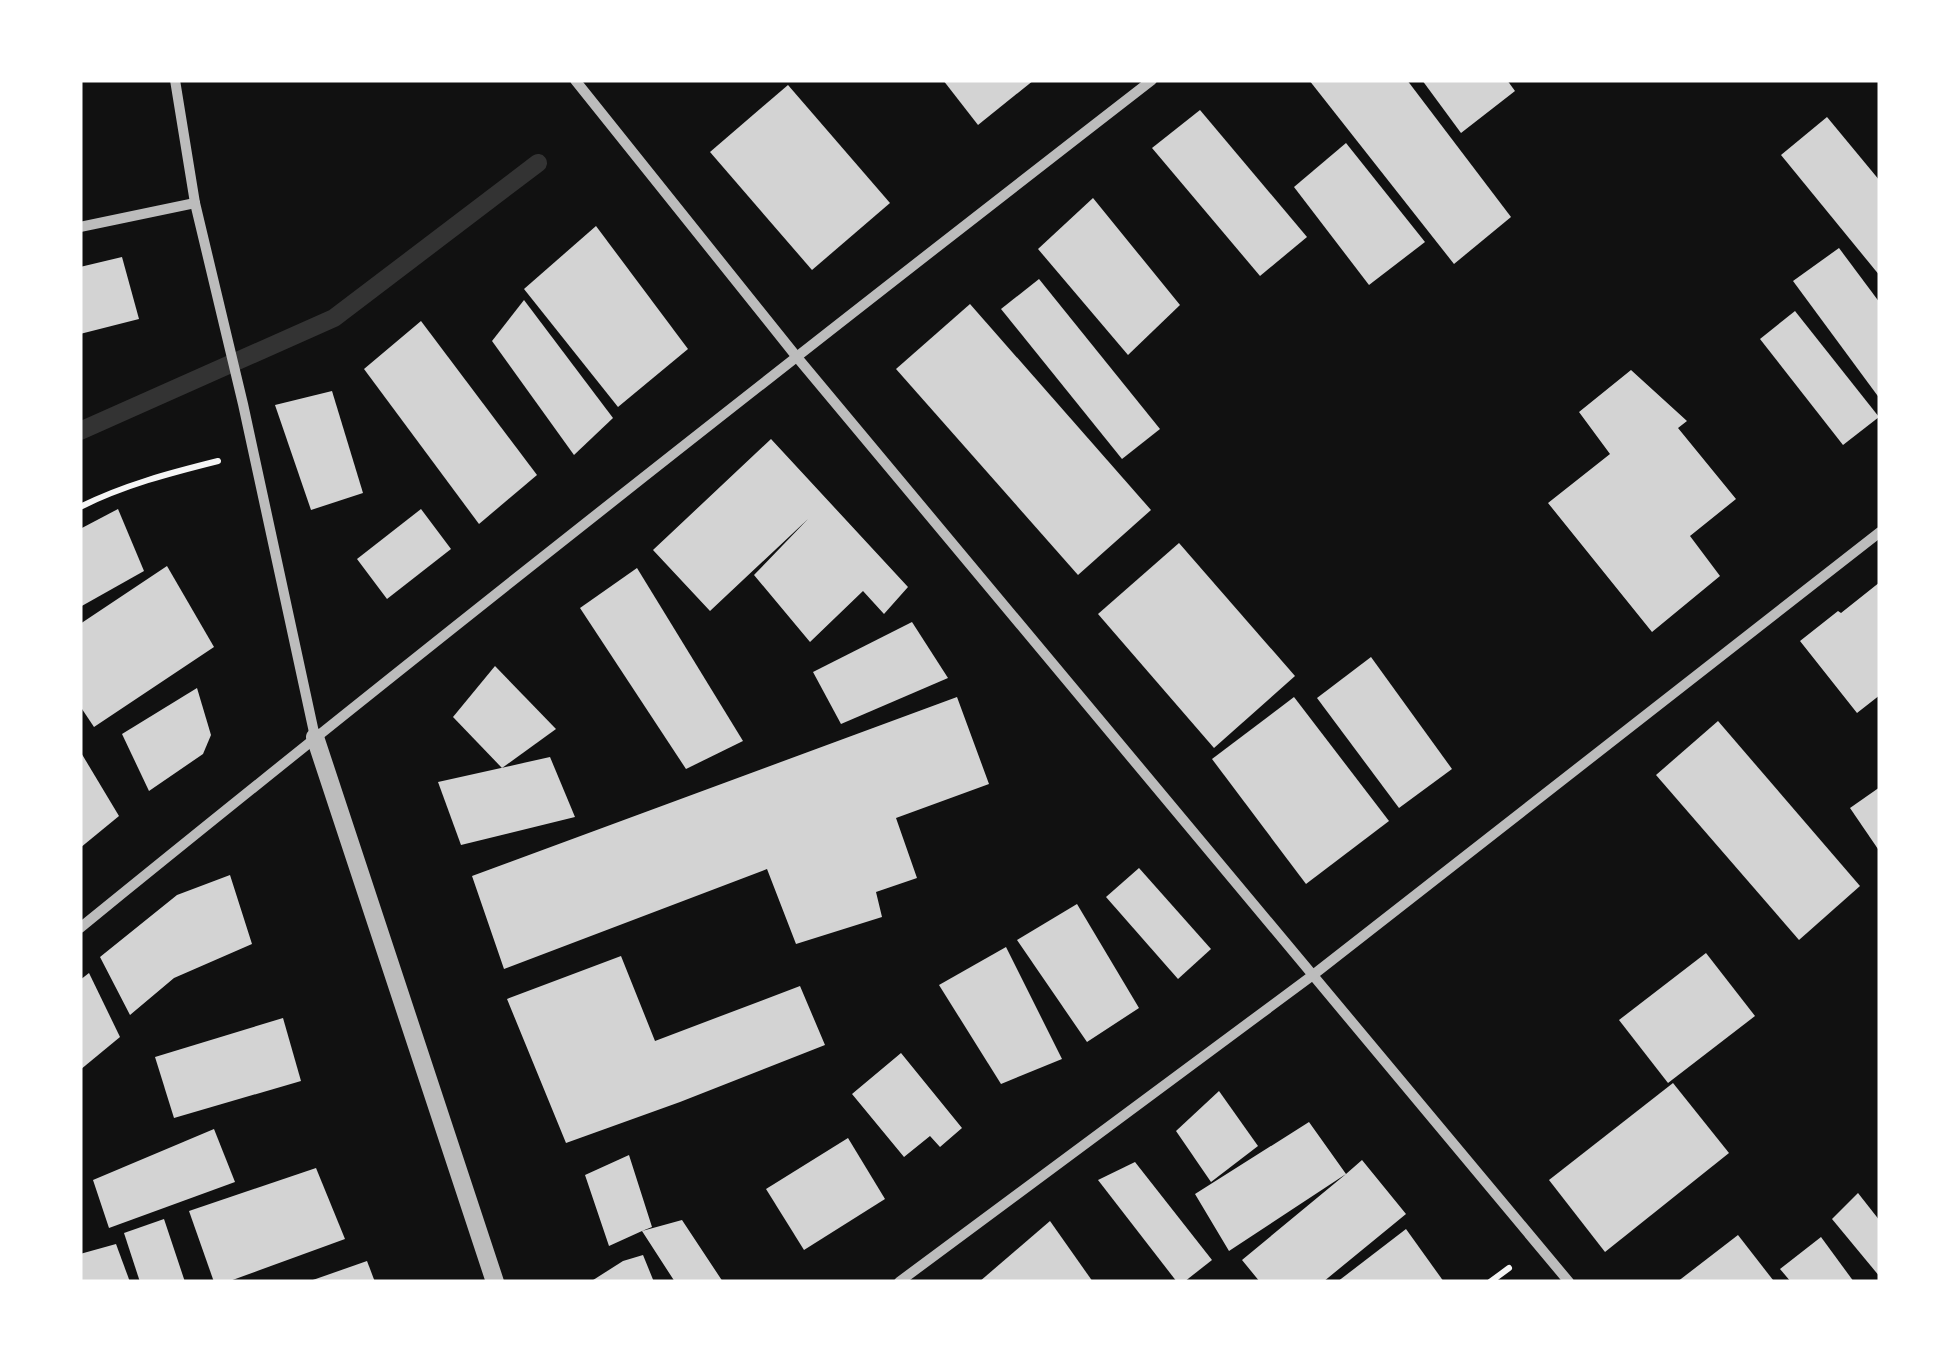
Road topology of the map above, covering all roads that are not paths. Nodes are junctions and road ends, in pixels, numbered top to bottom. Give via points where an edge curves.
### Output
1 (176, 80) edge
2 (575, 80) edge
3 (1152, 80) edge
4 (195, 203) junction
5 (80, 228) edge
6 (796, 356) junction
7 (1880, 532) edge
8 (315, 736) junction
9 (80, 928) edge
10 (1313, 975) junction
11 (495, 1282) edge
12 (899, 1282) edge
13 (1569, 1282) edge

1 - 4 street
2 - 6 street
3 - 6 street
4 - 5 street
4 - 8 street
6 - 8 street
6 - 10 street
7 - 10 street
8 - 9 street
8 - 11 street
10 - 12 street
10 - 13 street

